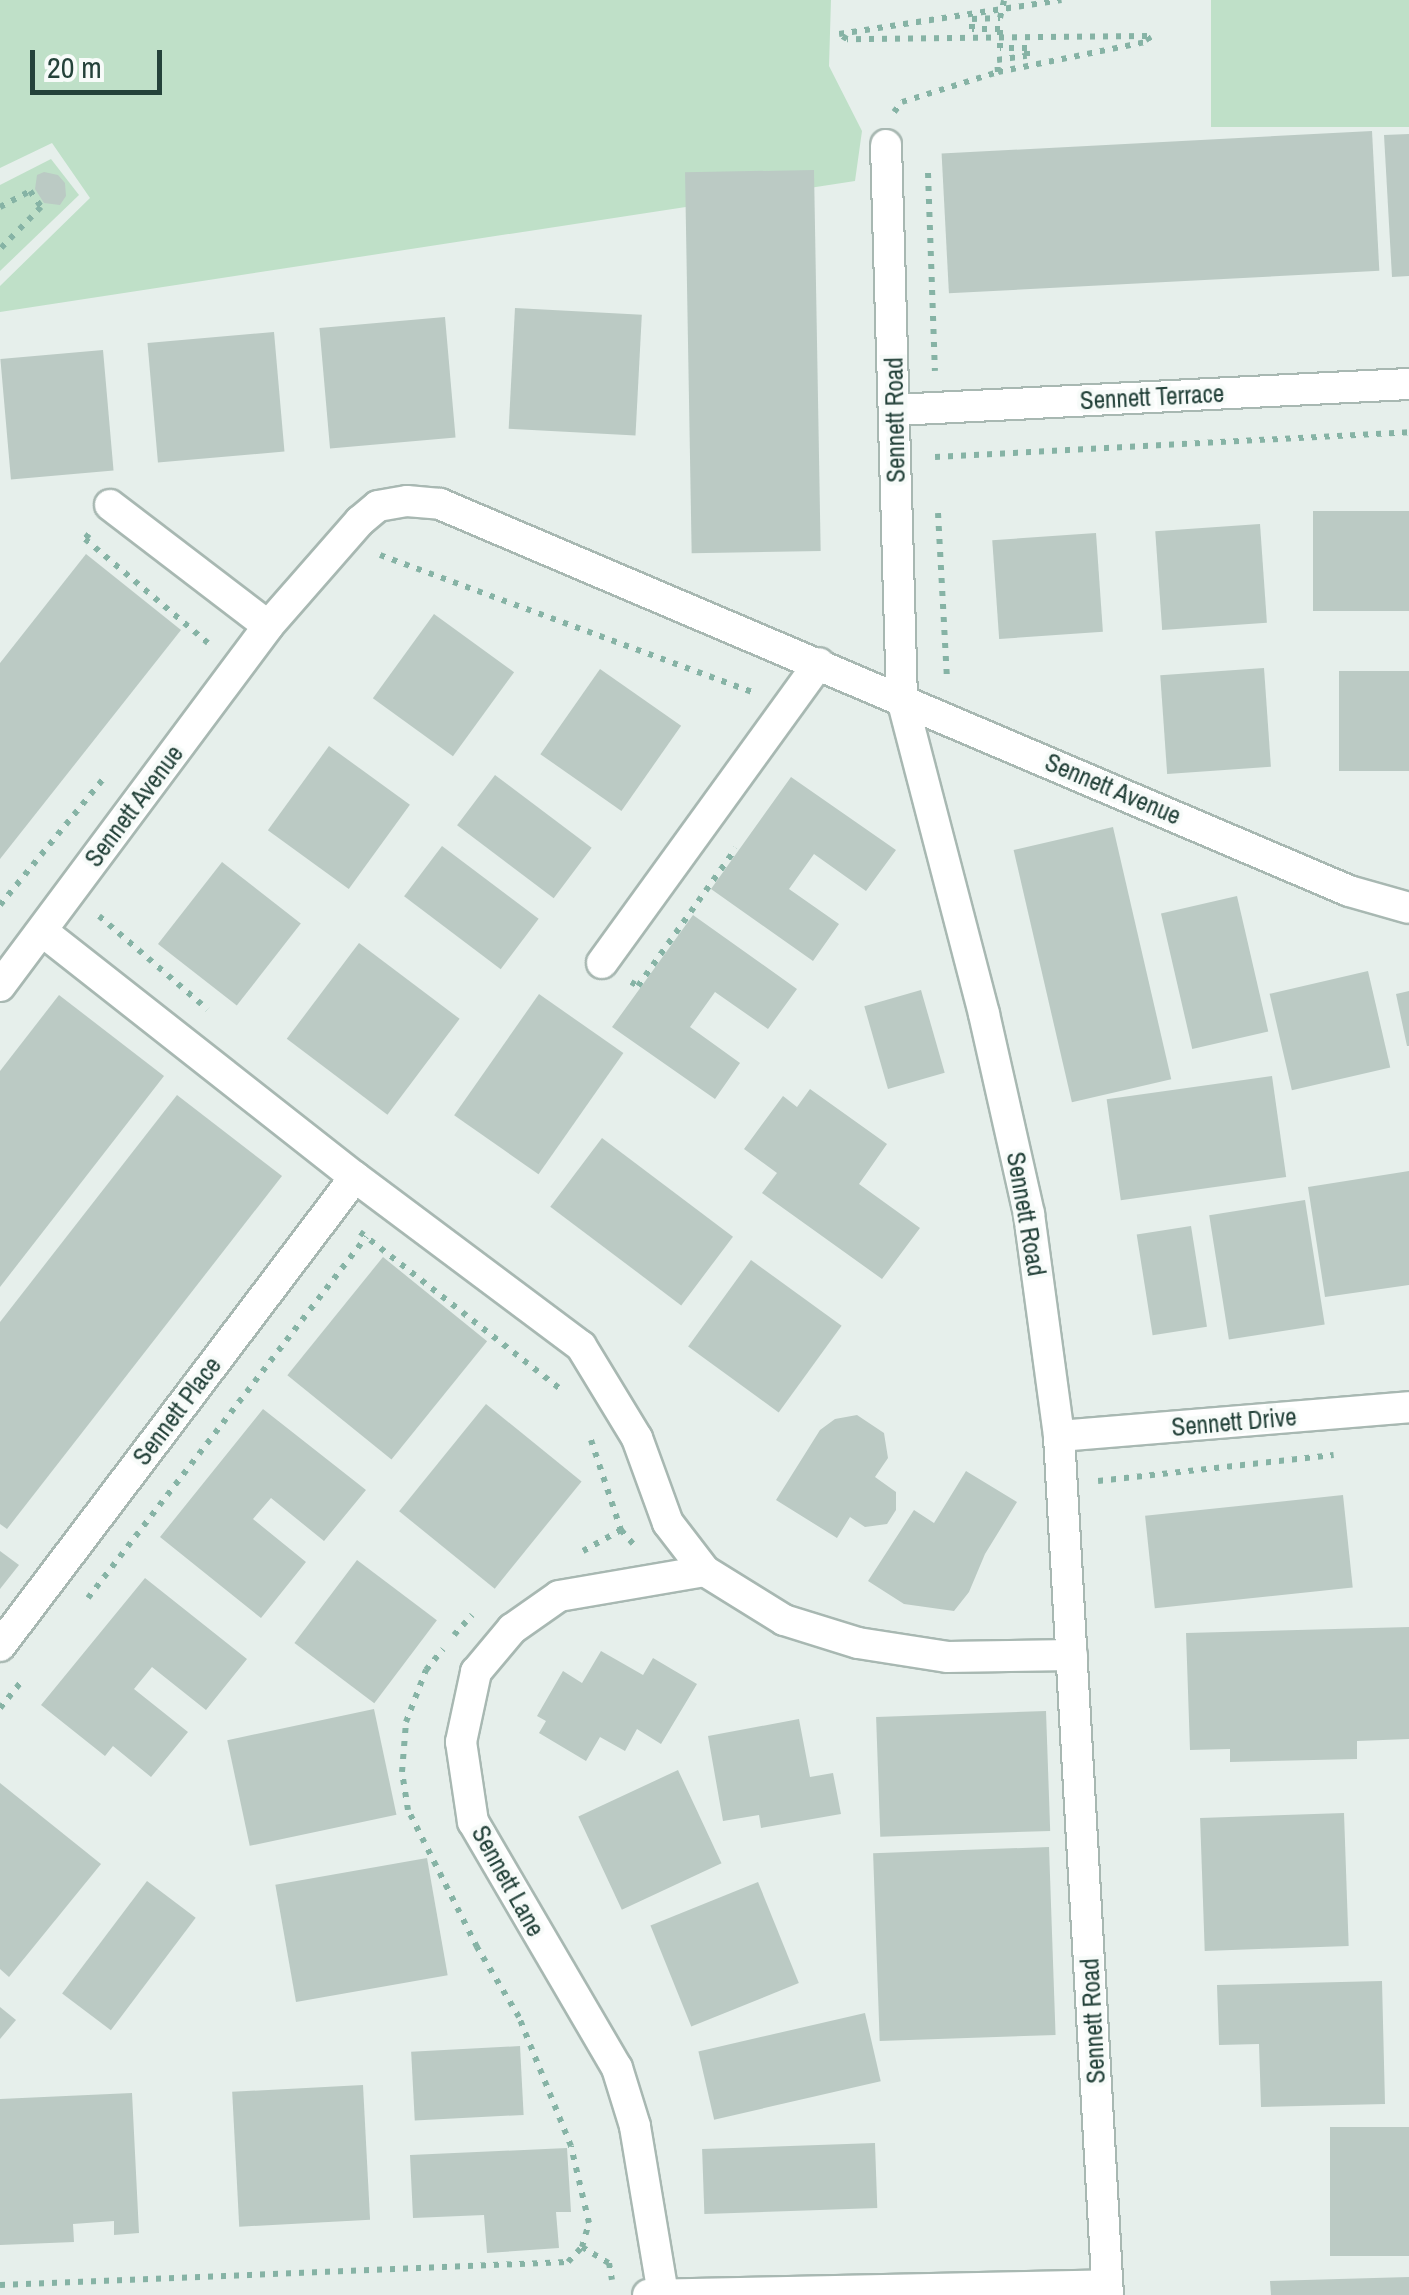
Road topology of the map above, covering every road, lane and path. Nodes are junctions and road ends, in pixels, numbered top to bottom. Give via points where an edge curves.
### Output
1 (1061, 0) edge
2 (1003, 4) edge
3 (1000, 39) junction
4 (998, 72) junction
5 (886, 145) joint
6 (0, 206) edge
7 (0, 249) edge
8 (1409, 384) edge
9 (896, 410) junction
10 (1409, 432) edge
11 (935, 457) dead end
12 (110, 505) dead end
13 (370, 554) dead end
14 (268, 626) junction
15 (819, 663) junction
16 (902, 698) junction
17 (789, 705) junction
18 (112, 768) dead end
19 (0, 905) edge
20 (1409, 908) edge
21 (42, 931) junction
22 (602, 963) dead end
23 (0, 986) edge
24 (355, 1178) junction
25 (331, 1208) junction
26 (366, 1237) junction
27 (572, 1398) dead end
28 (1409, 1407) edge
29 (588, 1428) dead end
30 (1059, 1436) junction
31 (1350, 1453) dead end
32 (1092, 1482) dead end
33 (705, 1571) junction
34 (664, 1578) junction
35 (87, 1599) dead end
36 (0, 1646) edge
37 (1072, 1655) junction
38 (25, 1677) dead end
39 (0, 1708) edge
40 (0, 2285) edge
41 (1107, 2290) edge
42 (662, 2294) edge
43 (613, 2295) edge
44 (648, 2295) edge

1 - 2 path
2 - 3 path via 1000,18 972,19 972,29 1000,29
2 - 3 path via 839,34
3 - 4 path via 1000,48 1026,48 1027,56 997,60
3 - 4 path via 1151,38 1148,44
4 - 5 path via 902,102 885,124
5 - 9 street, Sennett Road
6 - 7 path via 30,191 41,207
8 - 9 street, Sennett Terrace
9 - 16 street, Sennett Road
10 - 11 path
12 - 14 street
13 - 17 path
14 - 15 street, Sennett Avenue via 360,520 378,506 407,500 440,504
14 - 21 street, Sennett Avenue
15 - 16 street, Sennett Avenue
15 - 17 street
16 - 20 street, Sennett Avenue via 1349,890
16 - 30 street, Sennett Road via 1029,1214
17 - 22 street
18 - 19 path
21 - 23 street, Sennett Avenue
21 - 24 street
24 - 25 street, Sennett Place
24 - 33 street via 581,1346 637,1438 668,1523
25 - 26 path
25 - 36 street, Sennett Place
26 - 27 path
26 - 35 path
28 - 30 street, Sennett Drive
29 - 34 path via 621,1530
30 - 37 street, Sennett Road
31 - 32 path
33 - 34 street, Sennett Lane
33 - 37 street via 784,1620 858,1643 946,1658
34 - 42 street, Sennett Lane via 560,1596 512,1629 476,1672 461,1742 474,1822 617,2068 635,2126
37 - 41 street, Sennett Road
38 - 39 path
40 - 43 path via 568,2262 582,2248 609,2263
41 - 42 street
42 - 44 street

